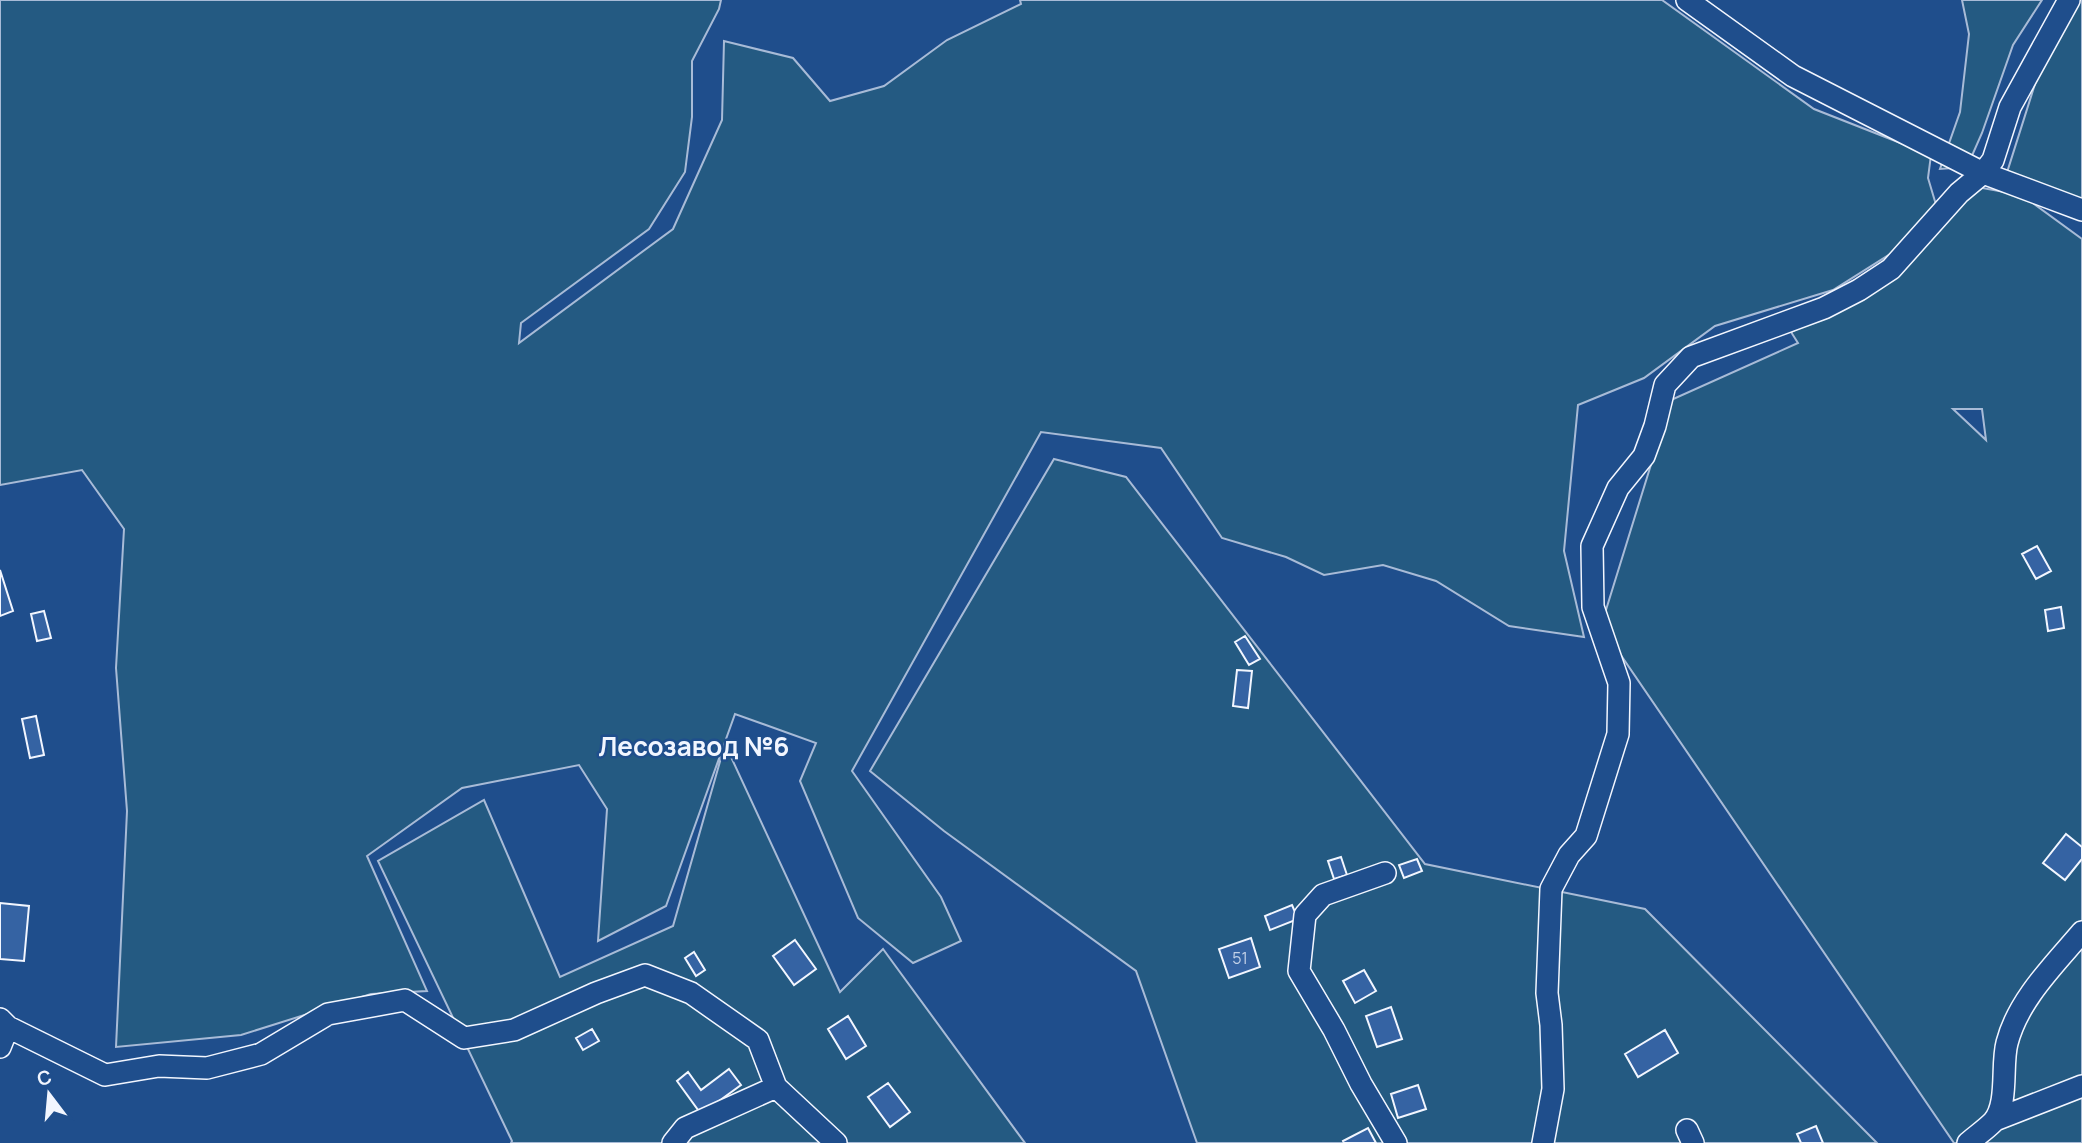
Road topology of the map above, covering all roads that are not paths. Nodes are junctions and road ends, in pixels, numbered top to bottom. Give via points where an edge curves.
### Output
1 (1687, 0) edge
2 (2070, 0) edge
3 (1983, 173) junction
4 (2082, 210) edge
5 (1385, 873) dead end
6 (2082, 932) edge
7 (3, 1031) edge
8 (2082, 1086) edge
9 (776, 1087) junction
10 (1995, 1120) junction
11 (673, 1143) edge
12 (836, 1143) edge
13 (1396, 1143) edge
14 (1543, 1143) edge
15 (1968, 1143) edge

1 - 3 street via 1793,76
2 - 3 street via 2010,107 1993,160
3 - 4 street
3 - 14 street via 1891,269 1859,290 1824,308 1691,357 1665,385 1644,456 1618,488 1592,546 1593,607 1619,683 1618,734 1586,836 1569,855 1551,889 1547,993 1553,1090
5 - 13 street via 1323,895 1305,915 1299,971
6 - 10 street via 2020,1013 2006,1044 2004,1092
7 - 9 street via 105,1075 159,1066 207,1068 261,1054 328,1014 405,1000 464,1038 514,1030 645,975 691,993 758,1040
8 - 10 street
9 - 11 street via 685,1128
9 - 12 street
10 - 15 street

